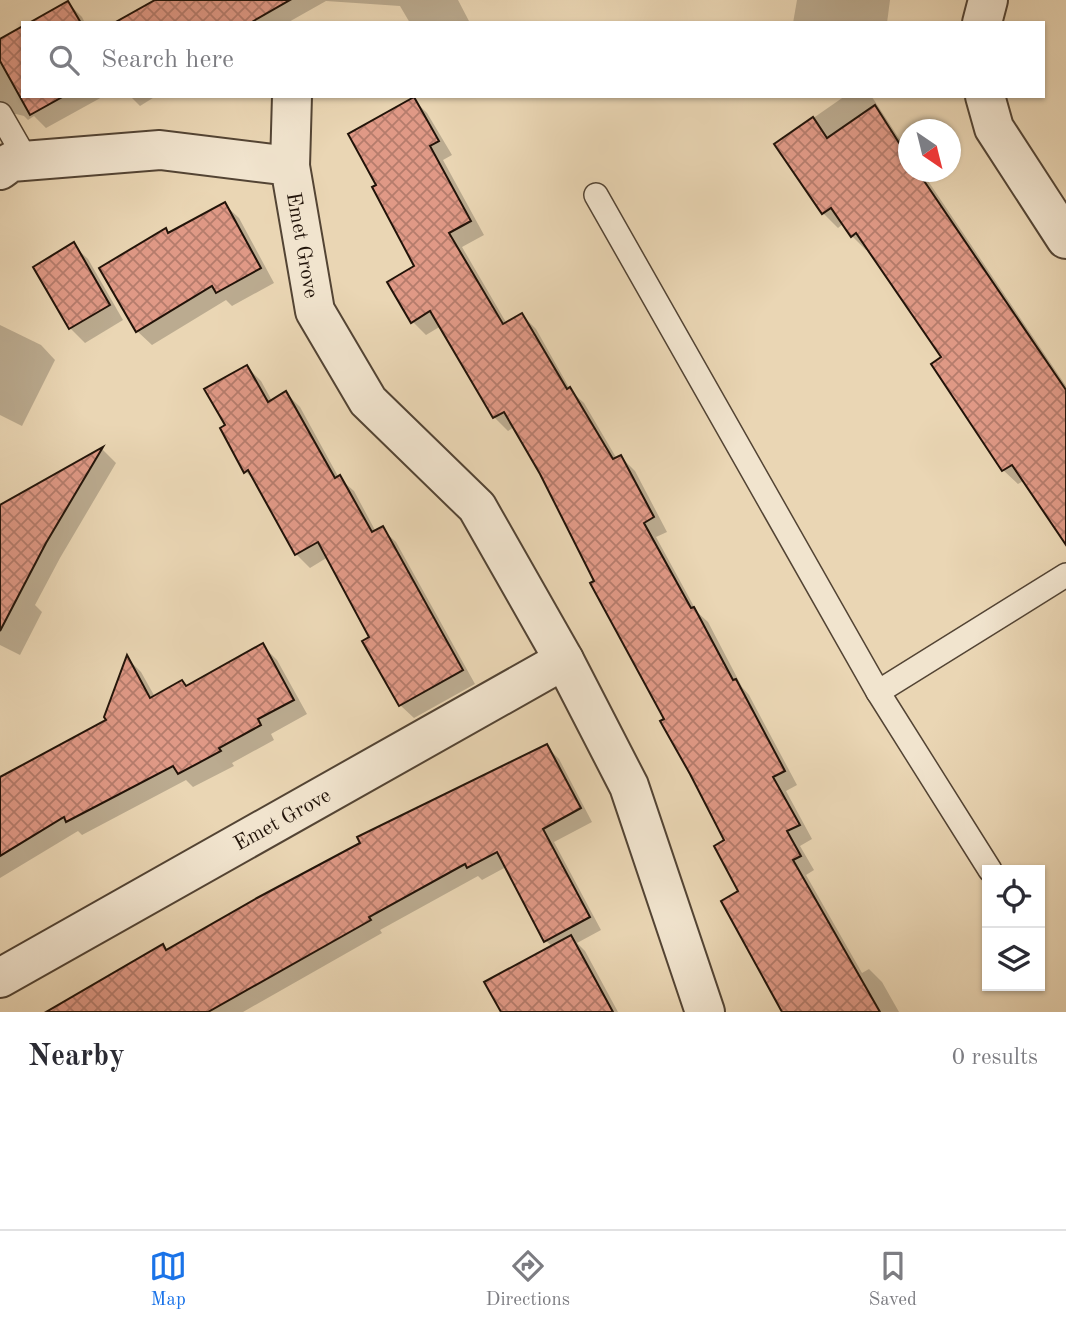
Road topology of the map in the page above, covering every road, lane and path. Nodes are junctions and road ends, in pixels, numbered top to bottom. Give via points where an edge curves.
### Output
1 (988, 0) edge
2 (983, 21) edge
3 (292, 98) edge
4 (986, 98) edge
5 (0, 114) edge
6 (14, 166) edge
7 (290, 166) junction
8 (596, 195) dead end
9 (1066, 239) edge
10 (1066, 575) edge
11 (564, 660) junction
12 (878, 692) junction
13 (987, 865) edge
14 (0, 978) edge
15 (705, 1012) edge

1 - 2 street
3 - 7 street, Emet Grove
4 - 9 street via 994,128
5 - 6 lane
6 - 7 street, Emet Grove via 160,150
7 - 11 street, Emet Grove via 315,311 368,401 477,507
8 - 12 lane
10 - 12 lane
11 - 14 street, Emet Grove
11 - 15 street, Emet Grove via 629,786
12 - 13 lane

